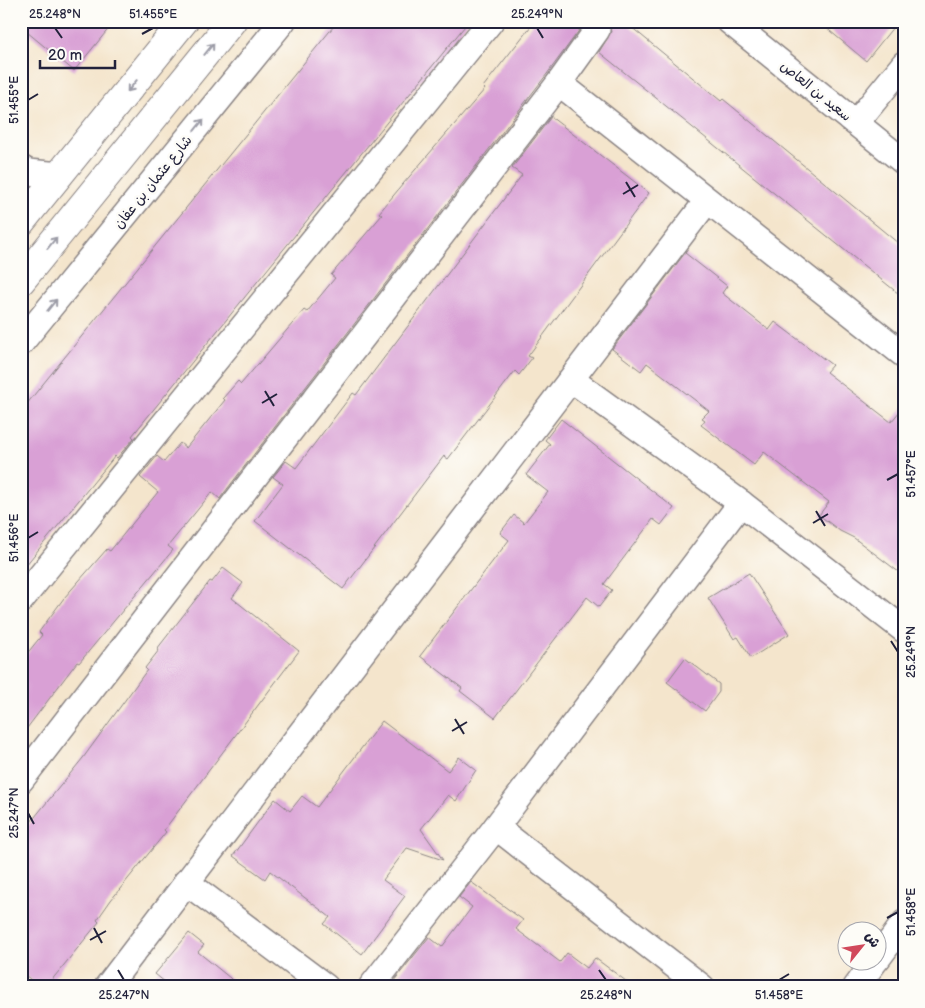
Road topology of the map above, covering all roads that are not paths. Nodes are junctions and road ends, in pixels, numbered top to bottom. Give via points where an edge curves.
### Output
1 (184, 21) edge
2 (232, 21) edge
3 (284, 21) edge
4 (491, 21) edge
5 (729, 21) edge
6 (597, 30) dead end
7 (904, 64) edge
8 (559, 83) junction
9 (856, 123) junction
10 (904, 162) edge
11 (21, 168) edge
12 (60, 175) junction
13 (707, 200) junction
14 (21, 222) edge
15 (21, 281) edge
16 (21, 343) edge
17 (904, 355) edge
18 (572, 380) junction
19 (741, 503) junction
20 (21, 600) edge
21 (904, 630) edge
22 (21, 780) edge
23 (496, 827) junction
24 (186, 882) junction
25 (904, 923) edge
26 (888, 944) edge
27 (869, 970) edge
28 (107, 987) edge
29 (326, 987) edge
30 (371, 987) edge
31 (702, 987) edge
32 (856, 987) edge

1 -> 12 street
15 -> 2 street
16 -> 3 street, شارع عثمان بن عفان
4 - 20 street
5 - 9 street, سعيد بن العاص
6 - 8 street
7 - 9 street
8 - 13 street
8 - 22 street
9 - 10 street, سعيد بن العاص
11 - 12 street via 28,172
12 - 14 street
13 - 17 street
13 - 18 street
18 - 19 street
18 - 24 street
19 - 21 street
19 - 23 street
23 - 30 street
23 - 31 street
24 - 28 street
24 - 29 street
25 - 26 street
27 - 32 street

